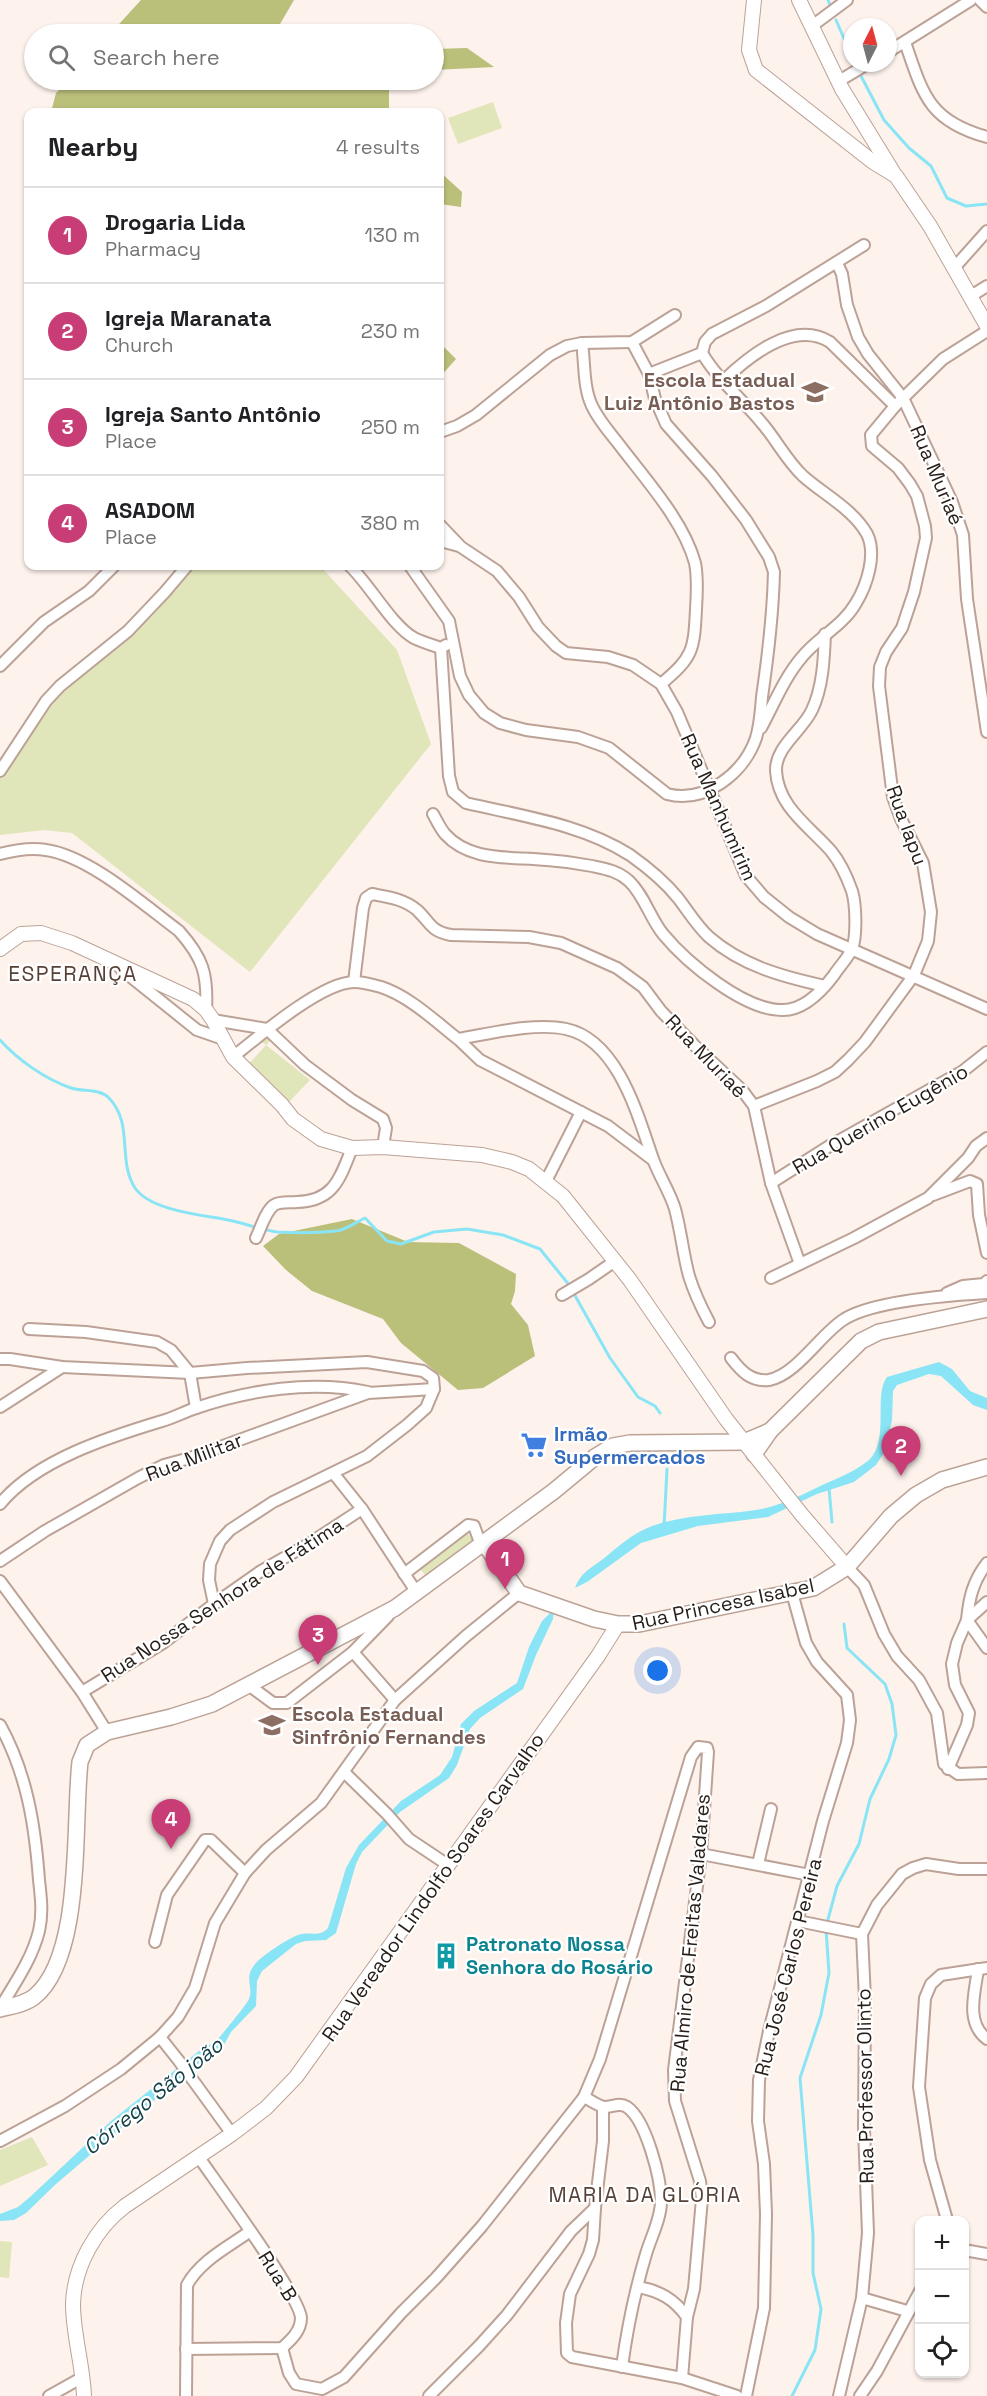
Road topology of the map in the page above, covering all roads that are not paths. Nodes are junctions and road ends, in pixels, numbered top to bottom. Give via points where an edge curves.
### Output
1 (754, 0) edge
2 (799, 0) edge
3 (847, 0) edge
4 (971, 0) edge
5 (980, 0) edge
6 (987, 7) edge
7 (812, 26) junction
8 (905, 42) junction
9 (897, 47) edge
10 (854, 72) edge
11 (839, 81) junction
12 (987, 137) edge
13 (896, 176) junction
14 (987, 231) edge
15 (864, 245) dead end
16 (837, 263) junction
17 (954, 268) junction
18 (987, 286) edge
19 (971, 296) junction
20 (675, 315) dead end
21 (987, 328) edge
22 (632, 342) junction
23 (582, 343) junction
24 (702, 353) junction
25 (649, 374) junction
26 (723, 381) junction
27 (899, 402) junction
28 (444, 431) edge
29 (444, 529) edge
30 (444, 542) edge
31 (461, 547) junction
32 (110, 570) edge
33 (184, 570) edge
34 (354, 570) edge
35 (413, 570) edge
36 (825, 634) junction
37 (454, 641) junction
38 (441, 648) junction
39 (0, 666) edge
40 (661, 684) junction
41 (985, 704) edge
42 (987, 732) edge
43 (757, 736) junction
44 (0, 771) edge
45 (709, 792) junction
46 (433, 814) dead end
47 (0, 854) edge
48 (0, 949) edge
49 (852, 949) junction
50 (113, 962) junction
51 (914, 975) junction
52 (354, 982) junction
53 (825, 986) junction
54 (987, 1009) edge
55 (209, 1015) junction
56 (267, 1029) junction
57 (458, 1039) junction
58 (223, 1040) junction
59 (987, 1052) edge
60 (234, 1057) junction
61 (754, 1106) junction
62 (581, 1112) junction
63 (987, 1138) edge
64 (383, 1147) junction
65 (352, 1148) junction
66 (654, 1160) junction
67 (546, 1181) junction
68 (771, 1183) junction
69 (928, 1198) junction
70 (983, 1214) edge
71 (257, 1235) dead end
72 (987, 1253) edge
73 (615, 1261) junction
74 (800, 1264) junction
75 (771, 1278) dead end
76 (987, 1281) edge
77 (565, 1293) dead end
78 (987, 1293) edge
79 (935, 1298) junction
80 (987, 1309) edge
81 (709, 1322) dead end
82 (29, 1329) dead end
83 (0, 1352) edge
84 (731, 1358) dead end
85 (5, 1359) edge
86 (62, 1366) junction
87 (190, 1373) junction
88 (434, 1389) junction
89 (368, 1392) junction
90 (0, 1407) edge
91 (196, 1408) junction
92 (749, 1448) junction
93 (987, 1467) edge
94 (334, 1474) junction
95 (0, 1504) edge
96 (362, 1509) junction
97 (484, 1543) junction
98 (0, 1561) edge
99 (987, 1563) edge
100 (844, 1565) junction
101 (404, 1574) junction
102 (0, 1581) edge
103 (417, 1593) junction
104 (519, 1593) junction
105 (792, 1593) junction
106 (4, 1596) edge
107 (987, 1602) edge
108 (214, 1604) junction
109 (395, 1608) junction
110 (967, 1620) junction
111 (618, 1624) junction
112 (987, 1647) edge
113 (353, 1652) junction
114 (250, 1686) junction
115 (82, 1692) junction
116 (395, 1700) junction
117 (0, 1725) edge
118 (107, 1732) junction
119 (948, 1769) junction
120 (344, 1772) junction
121 (987, 1773) edge
122 (771, 1809) dead end
123 (701, 1854) junction
124 (758, 1864) junction
125 (448, 1865) junction
126 (987, 1869) edge
127 (245, 1873) junction
128 (810, 1875) junction
129 (798, 1921) junction
130 (862, 1934) junction
131 (155, 1942) dead end
132 (982, 1969) edge
133 (0, 2009) edge
134 (160, 2037) junction
135 (987, 2039) edge
136 (584, 2097) junction
137 (603, 2107) junction
138 (232, 2134) junction
139 (0, 2141) edge
140 (198, 2156) junction
141 (595, 2208) junction
142 (946, 2216) edge
143 (249, 2232) junction
144 (969, 2251) edge
145 (987, 2254) edge
146 (638, 2287) junction
147 (861, 2298) junction
148 (915, 2299) edge
149 (907, 2311) junction
150 (687, 2317) junction
151 (282, 2348) junction
152 (186, 2349) junction
153 (622, 2367) junction
154 (83, 2377) junction
155 (682, 2378) junction
156 (49, 2396) edge
157 (84, 2396) edge
158 (186, 2396) edge
159 (429, 2396) edge
160 (737, 2396) edge
161 (746, 2396) edge
162 (839, 2396) edge
163 (860, 2396) edge

1 - 13 street via 749,50 756,70
2 - 7 street
3 - 7 street
4 - 8 street
5 - 6 street
7 - 11 street
8 - 9 street
8 - 12 street via 931,104 944,119 962,130
10 - 11 street
11 - 13 street
13 - 17 street
14 - 17 street
15 - 16 street
16 - 24 street via 712,334
16 - 27 street via 858,337
17 - 19 street
18 - 19 street
19 - 21 street
20 - 22 street
21 - 27 street via 943,359
22 - 23 street
22 - 25 street
23 - 28 street via 549,355 476,415
23 - 40 street via 591,405 676,523 695,565 696,616 690,655
24 - 25 street
24 - 26 street
25 - 43 street via 666,424 746,520 774,572
26 - 27 street via 760,350 786,339 817,336 830,342
26 - 36 street via 759,418 802,475 850,514 867,535 870,565 857,602 841,623
27 - 41 street, Rua Muriaé via 952,502 963,535 967,599
27 - 51 street, Rua Iapu via 871,435 870,442 910,484 922,513 926,538 908,614 880,667 879,686 893,797 923,863 931,912 928,941
29 - 31 street
30 - 31 street
31 - 40 street via 497,572 556,646 566,652 608,657 633,665
32 - 39 street via 89,591 44,622
33 - 44 street via 128,631 46,701
34 - 38 street via 399,626 413,638
35 - 37 street via 449,621
36 - 43 street via 789,674
36 - 49 street via 812,710 778,756 776,773 797,819 832,852 853,892 856,910
37 - 38 street
37 - 45 street via 460,676 469,695 484,713 500,723 601,745 667,794 677,797
38 - 53 street via 449,776 457,798 597,837 617,847 657,876 720,946 775,974
40 - 45 street, Rua Manhumirim via 677,712
41 - 42 street, Rua Muriaé
43 - 45 street via 739,767
45 - 49 street, Rua Manhumirim via 747,876 764,897 817,934
46 - 53 street via 445,834 480,854 585,865 623,876 678,950 698,969 748,1000 785,1010 800,1006
47 - 55 street via 18,849 67,856 94,869 179,931 190,943 207,980
48 - 50 street via 21,934 41,933
49 - 51 street, Rua Manhumirim
49 - 53 street
50 - 55 street via 174,989
50 - 58 street via 198,1030
51 - 54 street, Rua Manhumirim
51 - 61 street, Rua Iapu via 865,1042 835,1071
52 - 56 street via 330,989
52 - 57 street via 382,987
52 - 61 street, Rua Muriaé via 363,908 372,894 406,903 439,933 529,937 561,943 617,968 643,987
55 - 56 street
55 - 58 street
56 - 60 street
56 - 64 street via 305,1065 383,1119
57 - 62 street via 480,1060
57 - 66 street via 536,1028 566,1029 583,1035 617,1070
58 - 60 street
59 - 68 street, Rua Querino Eugênio via 963,1071
60 - 65 street via 306,1131
61 - 68 street, Rua Muriaé
62 - 66 street via 608,1126
62 - 67 street
63 - 69 street
64 - 65 street
64 - 67 street via 482,1155 512,1162
65 - 71 street via 339,1180 320,1199 276,1204
66 - 81 street via 674,1206 689,1275
67 - 73 street via 563,1196
68 - 74 street, Rua Muriaé
69 - 70 street via 973,1181
69 - 74 street
70 - 72 street
73 - 77 street
73 - 92 street
74 - 75 street
76 - 79 street
78 - 79 street
79 - 84 street via 854,1314 780,1376 768,1380 742,1372
80 - 92 main road via 879,1332 861,1341
82 - 87 street via 157,1342 171,1350
83 - 85 street
85 - 86 street
86 - 87 street
86 - 90 street
87 - 88 street via 367,1362 429,1374 435,1382
87 - 91 street
88 - 89 street
88 - 94 street via 426,1408 407,1425 367,1456
89 - 91 street via 342,1386 257,1392
89 - 98 street, Rua Militar via 164,1465 45,1531
91 - 95 street via 52,1462
92 - 97 main road via 630,1443 613,1446
92 - 100 street
93 - 100 main road, Rua Princesa Isabel via 942,1480 916,1495
94 - 96 street
94 - 108 street via 273,1502 220,1540 210,1564
96 - 101 street
96 - 108 street, Rua Nossa Senhora de Fátima
97 - 101 street via 474,1526 468,1526
97 - 103 main road
97 - 104 main road
99 - 110 street via 974,1583
100 - 105 main road, Rua Princesa Isabel via 813,1588
100 - 119 street via 864,1585 897,1656 929,1697 937,1713 941,1753
101 - 103 street
102 - 106 street
103 - 109 main road
104 - 111 main road, Rua Princesa Isabel
104 - 116 street
105 - 111 main road, Rua Princesa Isabel via 639,1624
105 - 128 street, Rua José Carlos Pereira via 806,1643 817,1662 847,1695 850,1706 847,1743
106 - 115 street
107 - 110 street
108 - 115 street, Rua Nossa Senhora de Fátima via 163,1643
109 - 113 street
109 - 114 main road
110 - 112 street
110 - 119 street via 957,1643 952,1676 969,1713
111 - 125 street, Rua Vereador Lindolfo Soares Carvalho
113 - 114 street via 287,1703 273,1703
113 - 116 street
114 - 118 main road via 212,1704
115 - 118 street
116 - 120 street
117 - 133 street via 17,1757 29,1797 42,1911 29,1960
118 - 133 main road via 87,1746 80,1762 71,1902 59,1960 33,1998
119 - 121 street
120 - 125 street via 417,1846
120 - 127 street via 321,1803
122 - 124 street
123 - 124 street
123 - 136 street, Rua Almiro de Freitas Valadares via 708,1755 707,1748 700,1746 691,1757 600,2060
123 - 150 street, Rua Almiro de Freitas Valadares via 674,2070 675,2101 702,2199 694,2289
124 - 128 street
125 - 138 street, Rua Vereador Lindolfo Soares Carvalho via 296,2077 266,2108
126 - 130 street via 926,1864 912,1868 902,1874 877,1905
127 - 131 street via 211,1840 205,1840 167,1895
127 - 134 street via 216,1923 195,1988 178,2017
128 - 129 street, Rua José Carlos Pereira
129 - 130 street
129 - 161 street, Rua José Carlos Pereira via 759,2080 758,2121 766,2214 764,2308
130 - 147 street, Rua Professor Olinto via 868,2233
132 - 135 street via 973,2017 975,2026
132 - 142 street via 941,1975 931,1983 925,1998 919,2087 930,2160
134 - 138 street
134 - 139 street via 65,2106
136 - 137 street
136 - 151 street via 482,2226 344,2377 322,2390 296,2384
137 - 141 street
137 - 146 street via 623,2105 636,2116 658,2179 660,2213
138 - 140 street, Rua Vereador Lindolfo Soares Carvalho
140 - 143 street, Rua B
140 - 154 street, Rua Vereador Lindolfo Soares Carvalho via 109,2218 89,2250 76,2280 73,2304
141 - 153 street via 589,2254 570,2294 565,2345 572,2357
141 - 159 street via 571,2231 507,2315
143 - 151 street, Rua B via 289,2290 301,2318 298,2331
143 - 152 street via 202,2266 187,2285
144 - 145 street
146 - 150 street via 667,2296
146 - 153 street via 626,2331
147 - 149 street
147 - 162 street, Rua Professor Olinto
148 - 149 street
149 - 163 street
150 - 155 street, Rua Almiro de Freitas Valadares
151 - 152 street
152 - 158 street
153 - 155 street
154 - 156 street
154 - 157 street, Rua Vereador Lindolfo Soares Carvalho
155 - 160 street

